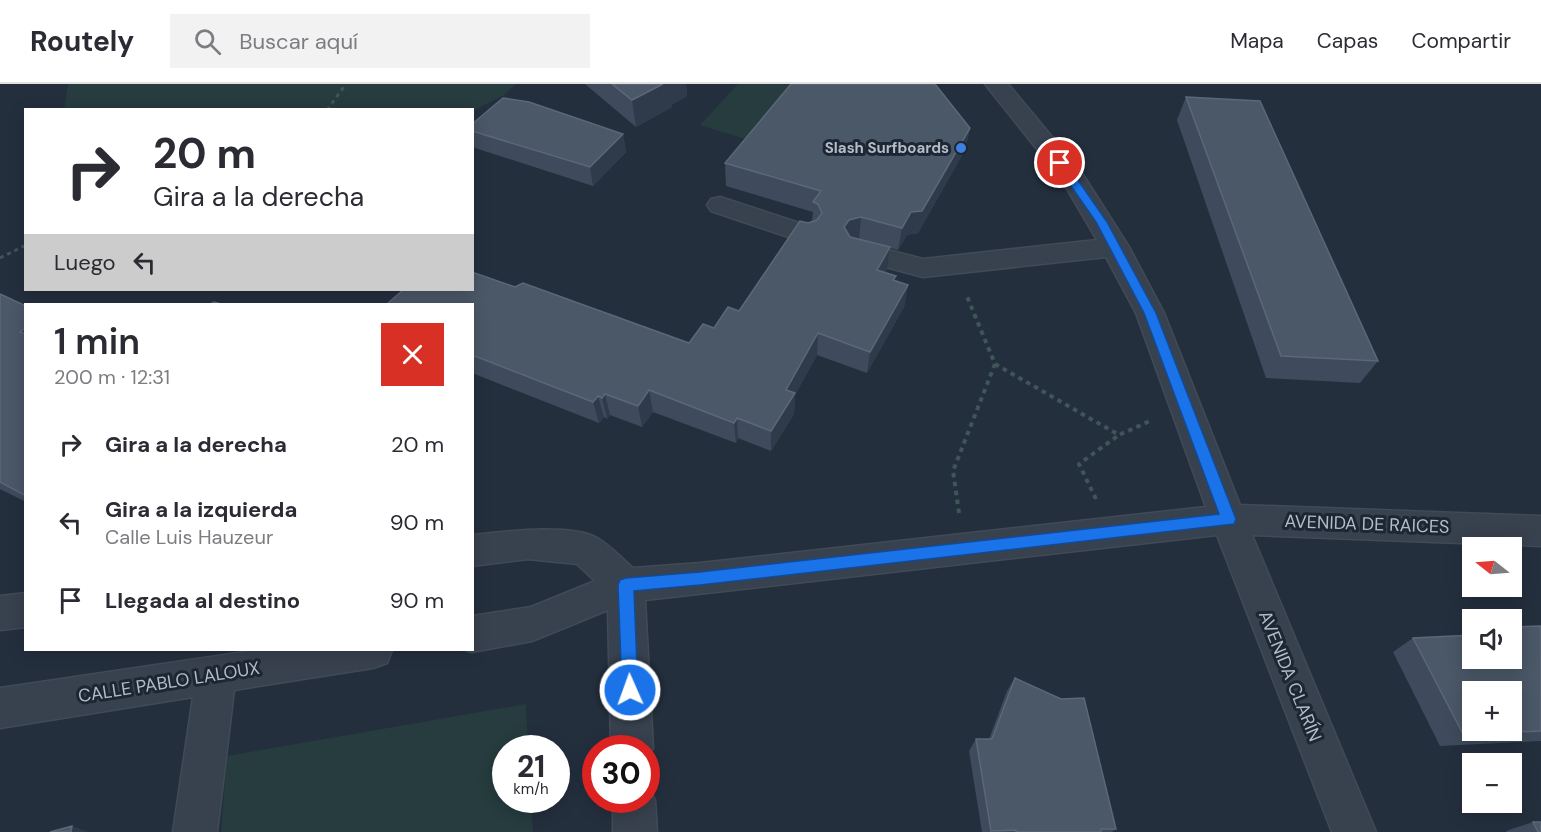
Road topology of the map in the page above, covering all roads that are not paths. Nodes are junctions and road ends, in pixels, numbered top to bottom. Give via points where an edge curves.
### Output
1 (996, 84) edge
2 (720, 205) dead end
3 (806, 234) edge
4 (1115, 247) junction
5 (858, 251) edge
6 (1228, 519) junction
7 (1541, 531) edge
8 (474, 551) edge
9 (626, 585) junction
10 (24, 610) edge
11 (0, 613) edge
12 (474, 634) edge
13 (366, 651) edge
14 (216, 674) junction
15 (0, 708) edge
16 (632, 735) edge
17 (634, 813) edge
18 (195, 832) edge
19 (635, 832) edge
20 (1354, 832) edge

1 - 4 street, AVENIDA CLARÍN via 1073,178
2 - 3 street
4 - 5 street via 923,268
4 - 6 street, AVENIDA CLARÍN via 1150,313
6 - 7 street, AVENIDA DE RAICES
6 - 9 street, AVENIDA DE RAICES
6 - 20 street, AVENIDA CLARÍN
8 - 9 street via 528,544 585,549
9 - 12 street via 531,624
9 - 16 street
10 - 11 street
13 - 14 street, CALLE PABLO LALOUX
14 - 15 street, CALLE PABLO LALOUX
14 - 18 street
17 - 19 street

